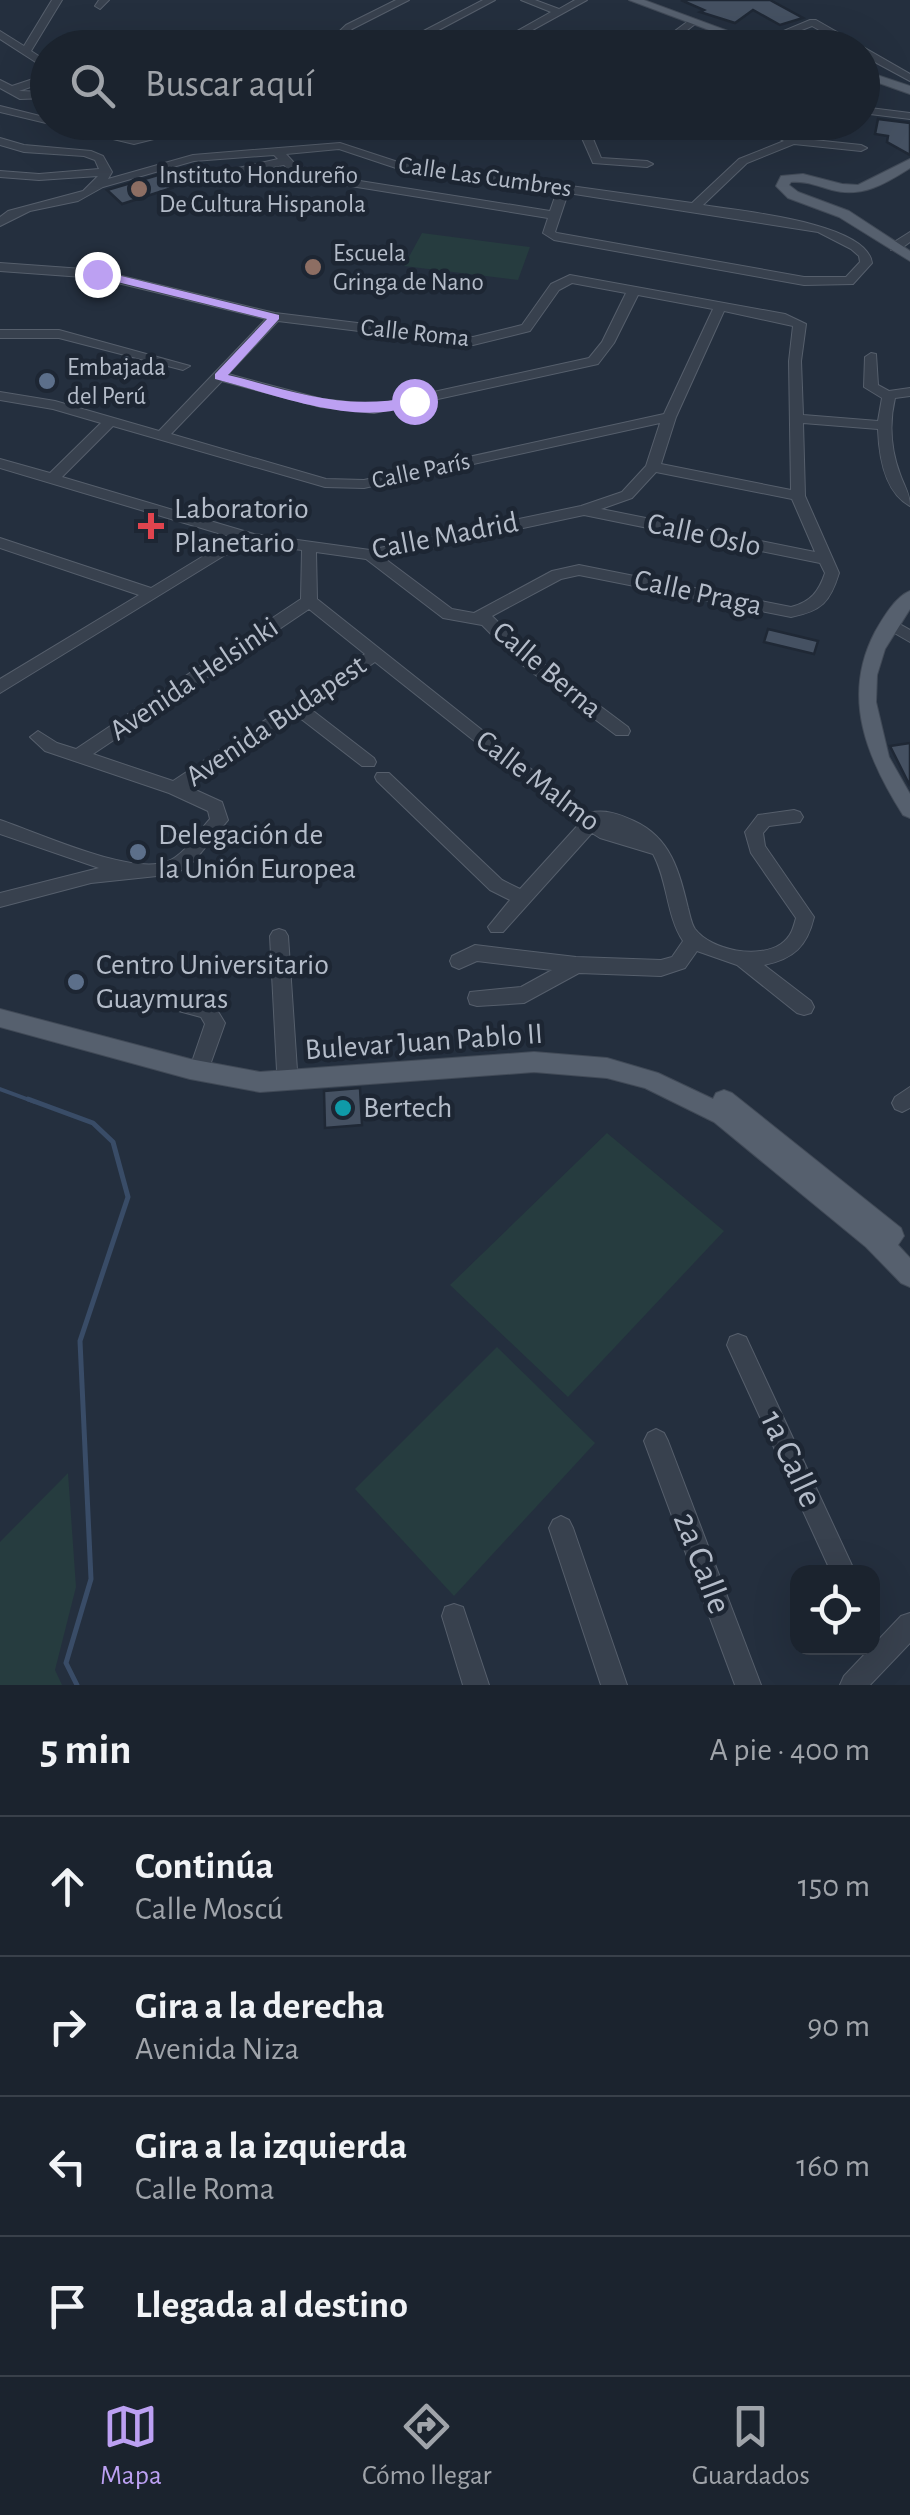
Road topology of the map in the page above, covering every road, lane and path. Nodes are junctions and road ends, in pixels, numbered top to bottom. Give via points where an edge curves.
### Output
1 (57, 0) edge
2 (404, 0) edge
3 (490, 0) edge
4 (526, 0) edge
5 (582, 0) edge
6 (634, 0) edge
7 (654, 0) edge
8 (559, 12) junction
9 (694, 21) junction
10 (39, 30) edge
11 (346, 30) edge
12 (431, 30) edge
13 (526, 30) edge
14 (682, 30) edge
15 (723, 30) edge
16 (732, 30) edge
17 (797, 30) edge
18 (827, 30) edge
19 (0, 34) edge
20 (30, 44) edge
21 (26, 51) junction
22 (30, 54) edge
23 (880, 65) edge
24 (880, 81) edge
25 (30, 82) edge
26 (907, 87) edge
27 (3, 89) edge
28 (30, 96) edge
29 (0, 110) edge
30 (880, 112) edge
31 (910, 116) edge
32 (30, 117) edge
33 (587, 140) edge
34 (0, 141) edge
35 (794, 141) joint
36 (862, 148) dead end
37 (276, 150) junction
38 (285, 161) junction
39 (910, 163) edge
40 (647, 164) dead end
41 (0, 174) edge
42 (204, 177) dead end
43 (104, 178) junction
44 (564, 188) junction
45 (695, 207) junction
46 (2, 213) edge
47 (552, 215) junction
48 (910, 236) edge
49 (895, 247) junction
50 (910, 257) edge
51 (0, 268) edge
52 (634, 290) junction
53 (720, 306) junction
54 (275, 317) junction
55 (0, 334) edge
56 (871, 357) dead end
57 (182, 366) dead end
58 (220, 376) junction
59 (910, 392) edge
60 (0, 396) edge
61 (889, 396) junction
62 (669, 417) junction
63 (794, 418) junction
64 (110, 421) junction
65 (884, 426) junction
66 (162, 436) junction
67 (0, 463) edge
68 (654, 467) junction
69 (53, 478) junction
70 (798, 496) junction
71 (910, 501) edge
72 (584, 510) junction
73 (213, 529) junction
74 (253, 539) junction
75 (0, 543) edge
76 (310, 546) junction
77 (220, 552) junction
78 (370, 555) junction
79 (824, 558) junction
80 (154, 594) junction
81 (309, 601) junction
82 (902, 610) edge
83 (480, 616) junction
84 (910, 637) edge
85 (376, 654) junction
86 (0, 669) edge
87 (19, 675) junction
88 (0, 687) edge
89 (298, 707) junction
90 (622, 731) dead end
91 (38, 737) dead end
92 (78, 756) junction
93 (368, 762) dead end
94 (383, 777) dead end
95 (176, 788) junction
96 (910, 810) edge
97 (794, 818) dead end
98 (589, 822) junction
99 (0, 827) edge
100 (137, 874) junction
101 (523, 898) junction
102 (0, 900) edge
103 (497, 927) dead end
104 (279, 936) dead end
105 (694, 940) junction
106 (744, 960) junction
107 (459, 961) dead end
108 (576, 964) junction
109 (478, 998) dead end
110 (182, 1004) dead end
111 (0, 1006) edge
112 (804, 1007) dead end
113 (0, 1018) edge
114 (203, 1059) junction
115 (287, 1070) junction
116 (910, 1254) edge
117 (910, 1275) edge
118 (738, 1345) dead end
119 (656, 1441) dead end
120 (560, 1528) dead end
121 (840, 1565) edge
122 (454, 1616) dead end
123 (910, 1625) edge
124 (880, 1645) edge
125 (872, 1655) edge
126 (476, 1685) edge
127 (614, 1685) edge
128 (748, 1685) edge
129 (853, 1685) edge

1 - 10 street
2 - 11 street
3 - 12 street
4 - 8 street
5 - 8 street
6 - 9 main road
7 - 16 main road
8 - 13 street
9 - 14 street
9 - 15 main road
17 - 18 street via 813,22
19 - 21 street
20 - 21 street
21 - 22 street
23 - 26 street
24 - 26 main road
25 - 27 street
27 - 28 street
29 - 32 street
30 - 31 street
33 - 40 street via 595,159
34 - 43 street via 29,151 86,153 99,158
35 - 36 street
35 - 45 street via 743,161
37 - 38 street
37 - 43 street, Calle Las Cumbres via 185,159
37 - 44 street, Calle Las Cumbres via 340,146 396,165
38 - 42 street
38 - 47 street via 336,181
39 - 49 main road via 860,189 802,177 782,182 787,192 844,214
41 - 43 street
43 - 46 street via 76,198
44 - 45 street, Calle Las Cumbres
44 - 47 street
45 - 47 street, Calle Las Cumbres via 829,231 862,251 866,263 849,281 804,281 554,236
48 - 49 street
49 - 50 main road
51 - 54 street, Calle Roma via 123,278
52 - 53 street, Calle Roma
52 - 54 street, Calle Roma via 563,281 526,328 473,341
52 - 58 street via 593,361 389,406 344,408
53 - 62 street
53 - 63 street, Calle Roma via 785,318 802,328
54 - 58 street
55 - 57 street via 58,334
56 - 61 street via 871,387
58 - 66 street
59 - 61 street
60 - 64 street, Calle París
61 - 65 street
62 - 66 street, Calle París via 344,485
62 - 68 street
63 - 65 street
63 - 70 street
64 - 66 street, Calle París
64 - 69 street
65 - 71 street via 898,488
67 - 69 street, Calle Madrid
68 - 70 street
68 - 72 street, Calle Madrid via 627,494
69 - 73 street, Calle Madrid
70 - 79 street
72 - 78 street, Calle Madrid
72 - 79 street, Calle Oslo
73 - 74 street, Calle Madrid
73 - 77 street
74 - 76 street, Calle Madrid
74 - 77 street
75 - 80 street
76 - 78 street, Calle Madrid
76 - 81 street
77 - 80 street
78 - 83 street, Calle Berna via 448,614
79 - 83 street, Calle Praga via 832,573 825,595 792,612 579,570 556,574
80 - 87 street
81 - 85 street, Calle Malmo
81 - 92 street, Avenida Helsinki
82 - 84 street
82 - 96 main road via 869,669 865,711 876,752
83 - 90 street, Calle Berna
85 - 89 street, Avenida Budapest
85 - 98 street, Calle Malmo
86 - 87 street
87 - 88 street
89 - 93 street
89 - 95 street, Avenida Budapest
91 - 92 street
92 - 95 street
94 - 101 street via 496,885
95 - 100 street via 216,807 219,820 170,869
97 - 106 street via 764,820 754,832 804,926 781,954
98 - 101 street
98 - 105 street, Calle Malmo via 664,852 684,928
99 - 100 street
100 - 102 street via 92,876
101 - 103 street
104 - 115 street
105 - 106 street
105 - 108 street via 672,966
106 - 112 street
107 - 108 street via 474,953
108 - 109 street via 524,995
110 - 114 street via 206,1011 215,1024
111 - 114 main road, Bulevar Juan Pablo II
113 - 117 main road, Bulevar Juan Pablo II via 260,1082 534,1062 607,1068 650,1080 722,1114 875,1238
114 - 115 main road, Bulevar Juan Pablo II
115 - 116 main road, Bulevar Juan Pablo II via 575,1050 663,1069 728,1102
118 - 121 street, 1a Calle
119 - 128 street, 2a Calle
120 - 127 street
122 - 126 street
123 - 124 street
125 - 129 street

